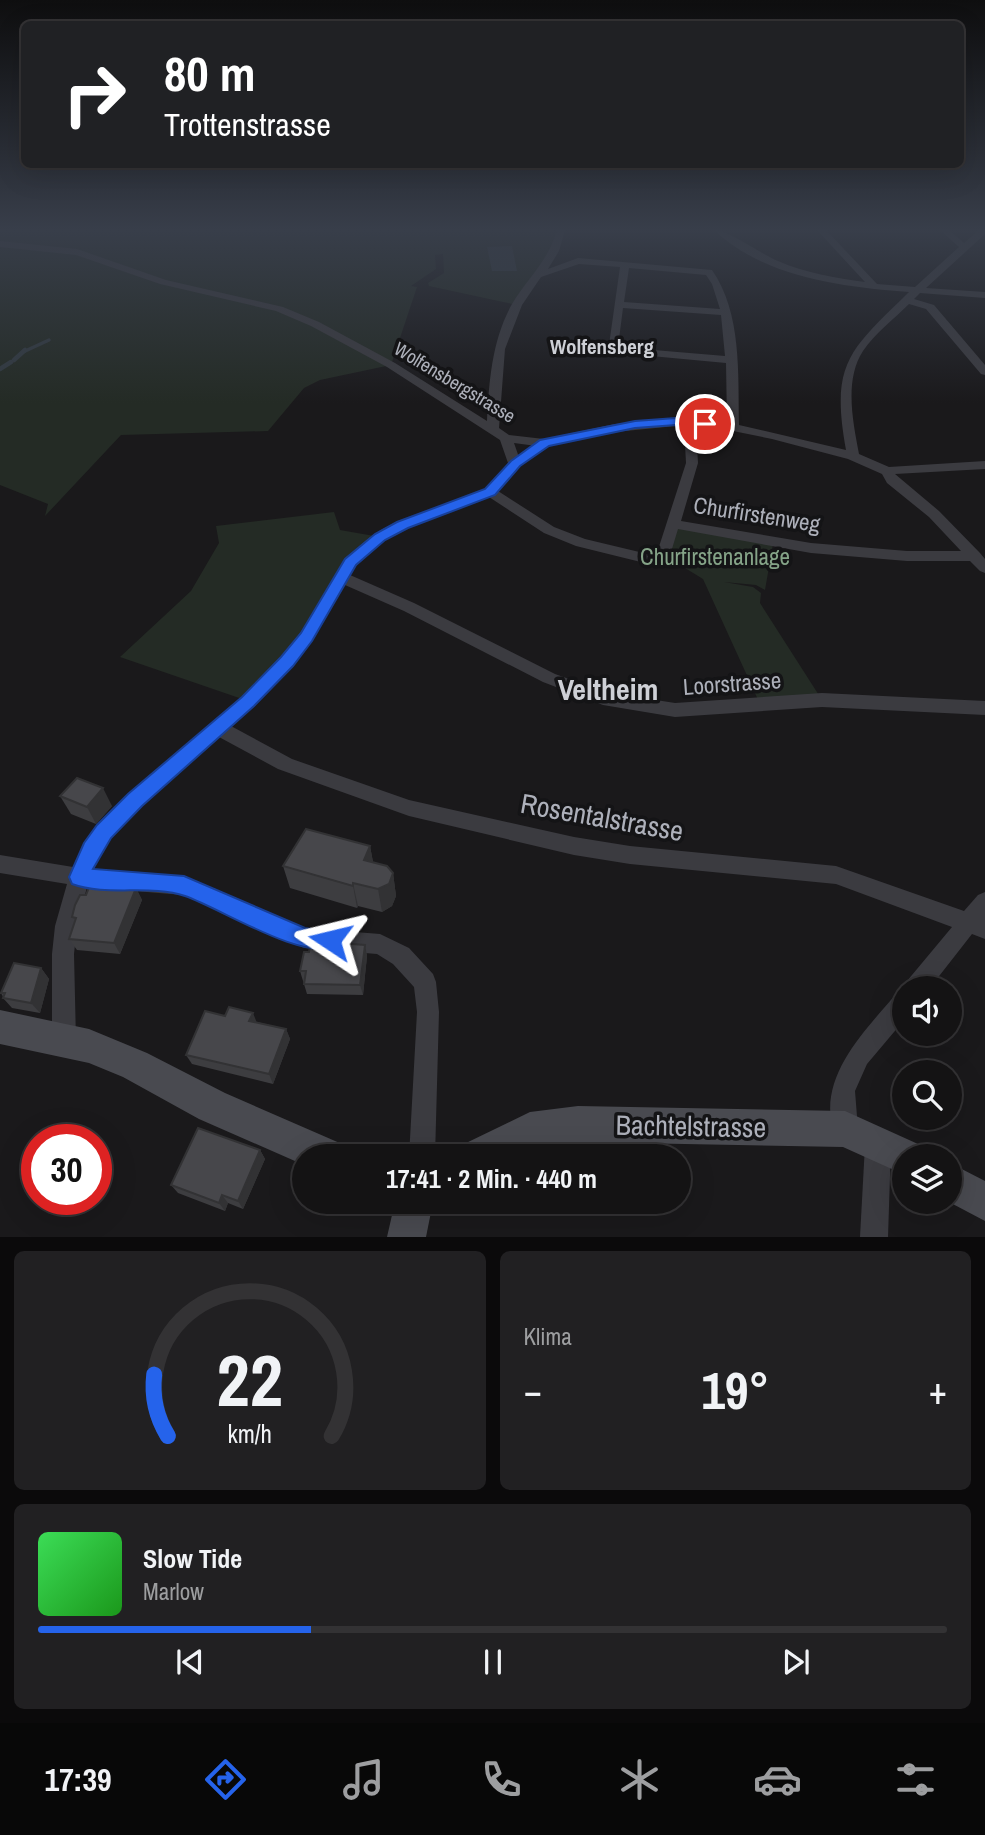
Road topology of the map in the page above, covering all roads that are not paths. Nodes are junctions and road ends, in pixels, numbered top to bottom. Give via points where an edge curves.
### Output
1 (188, 288) edge
2 (530, 288) edge
3 (622, 288) edge
4 (718, 288) edge
5 (904, 288) edge
6 (919, 289) junction
7 (985, 295) edge
8 (908, 300) junction
9 (620, 305) junction
10 (725, 312) junction
11 (731, 359) junction
12 (985, 372) edge
13 (690, 422) junction
14 (493, 427) junction
15 (733, 427) junction
16 (506, 438) junction
17 (544, 443) junction
18 (853, 456) junction
19 (516, 463) junction
20 (985, 465) edge
21 (887, 471) junction
22 (490, 492) junction
23 (674, 524) junction
24 (980, 562) edge
25 (341, 577) junction
26 (985, 708) edge
27 (219, 728) junction
28 (0, 864) edge
29 (79, 877) junction
30 (985, 902) edge
31 (977, 926) edge
32 (928, 976) edge
33 (892, 1016) edge
34 (0, 1027) edge
35 (64, 1041) junction
36 (845, 1129) junction
37 (299, 1144) edge
38 (423, 1144) edge
39 (503, 1144) edge
40 (891, 1151) edge
41 (962, 1189) edge
42 (985, 1202) edge
43 (412, 1214) edge
44 (407, 1237) edge
45 (874, 1237) edge

1 - 14 street, Wolfensbergstrasse via 279,309 315,324
2 - 14 street via 517,304 499,348
3 - 9 street
4 - 10 street
5 - 6 street
6 - 7 street
6 - 8 street
8 - 12 street via 930,307
8 - 18 street via 854,358 846,407
9 - 10 street
9 - 11 street via 614,351
10 - 11 street
11 - 15 street
13 - 15 street, Wolfensbergstrasse
13 - 17 street, Wolfensbergstrasse via 635,425
13 - 23 street via 691,463
14 - 16 street, Wolfensbergstrasse
15 - 18 street, Wolfensbergstrasse
16 - 17 street, Wolfensbergstrasse
16 - 19 street
17 - 19 street
18 - 21 street, Wolfensbergstrasse
19 - 22 street
20 - 21 street, Wolfensbergstrasse
21 - 24 street
22 - 23 street, Churfirstenweg via 549,530 581,543 661,562
22 - 25 street via 380,537
23 - 24 street, Churfirstenweg via 811,548
25 - 26 street, Loorstrasse via 549,678 603,698 675,710 822,700
25 - 27 street via 287,661
27 - 29 street via 104,831
27 - 31 street, Rosentalstrasse via 306,773 409,808 630,855 836,875
28 - 29 street
29 - 35 street via 63,954
29 - 38 street via 184,886 304,938 380,944 401,956 425,982
30 - 31 street
31 - 32 street
33 - 36 street via 859,1056 843,1090
34 - 35 street
35 - 37 street via 135,1065 212,1106
36 - 39 street, Bachtelstrasse via 578,1124 530,1130
36 - 40 street, Bachtelstrasse
40 - 45 street
41 - 42 street
43 - 44 street

